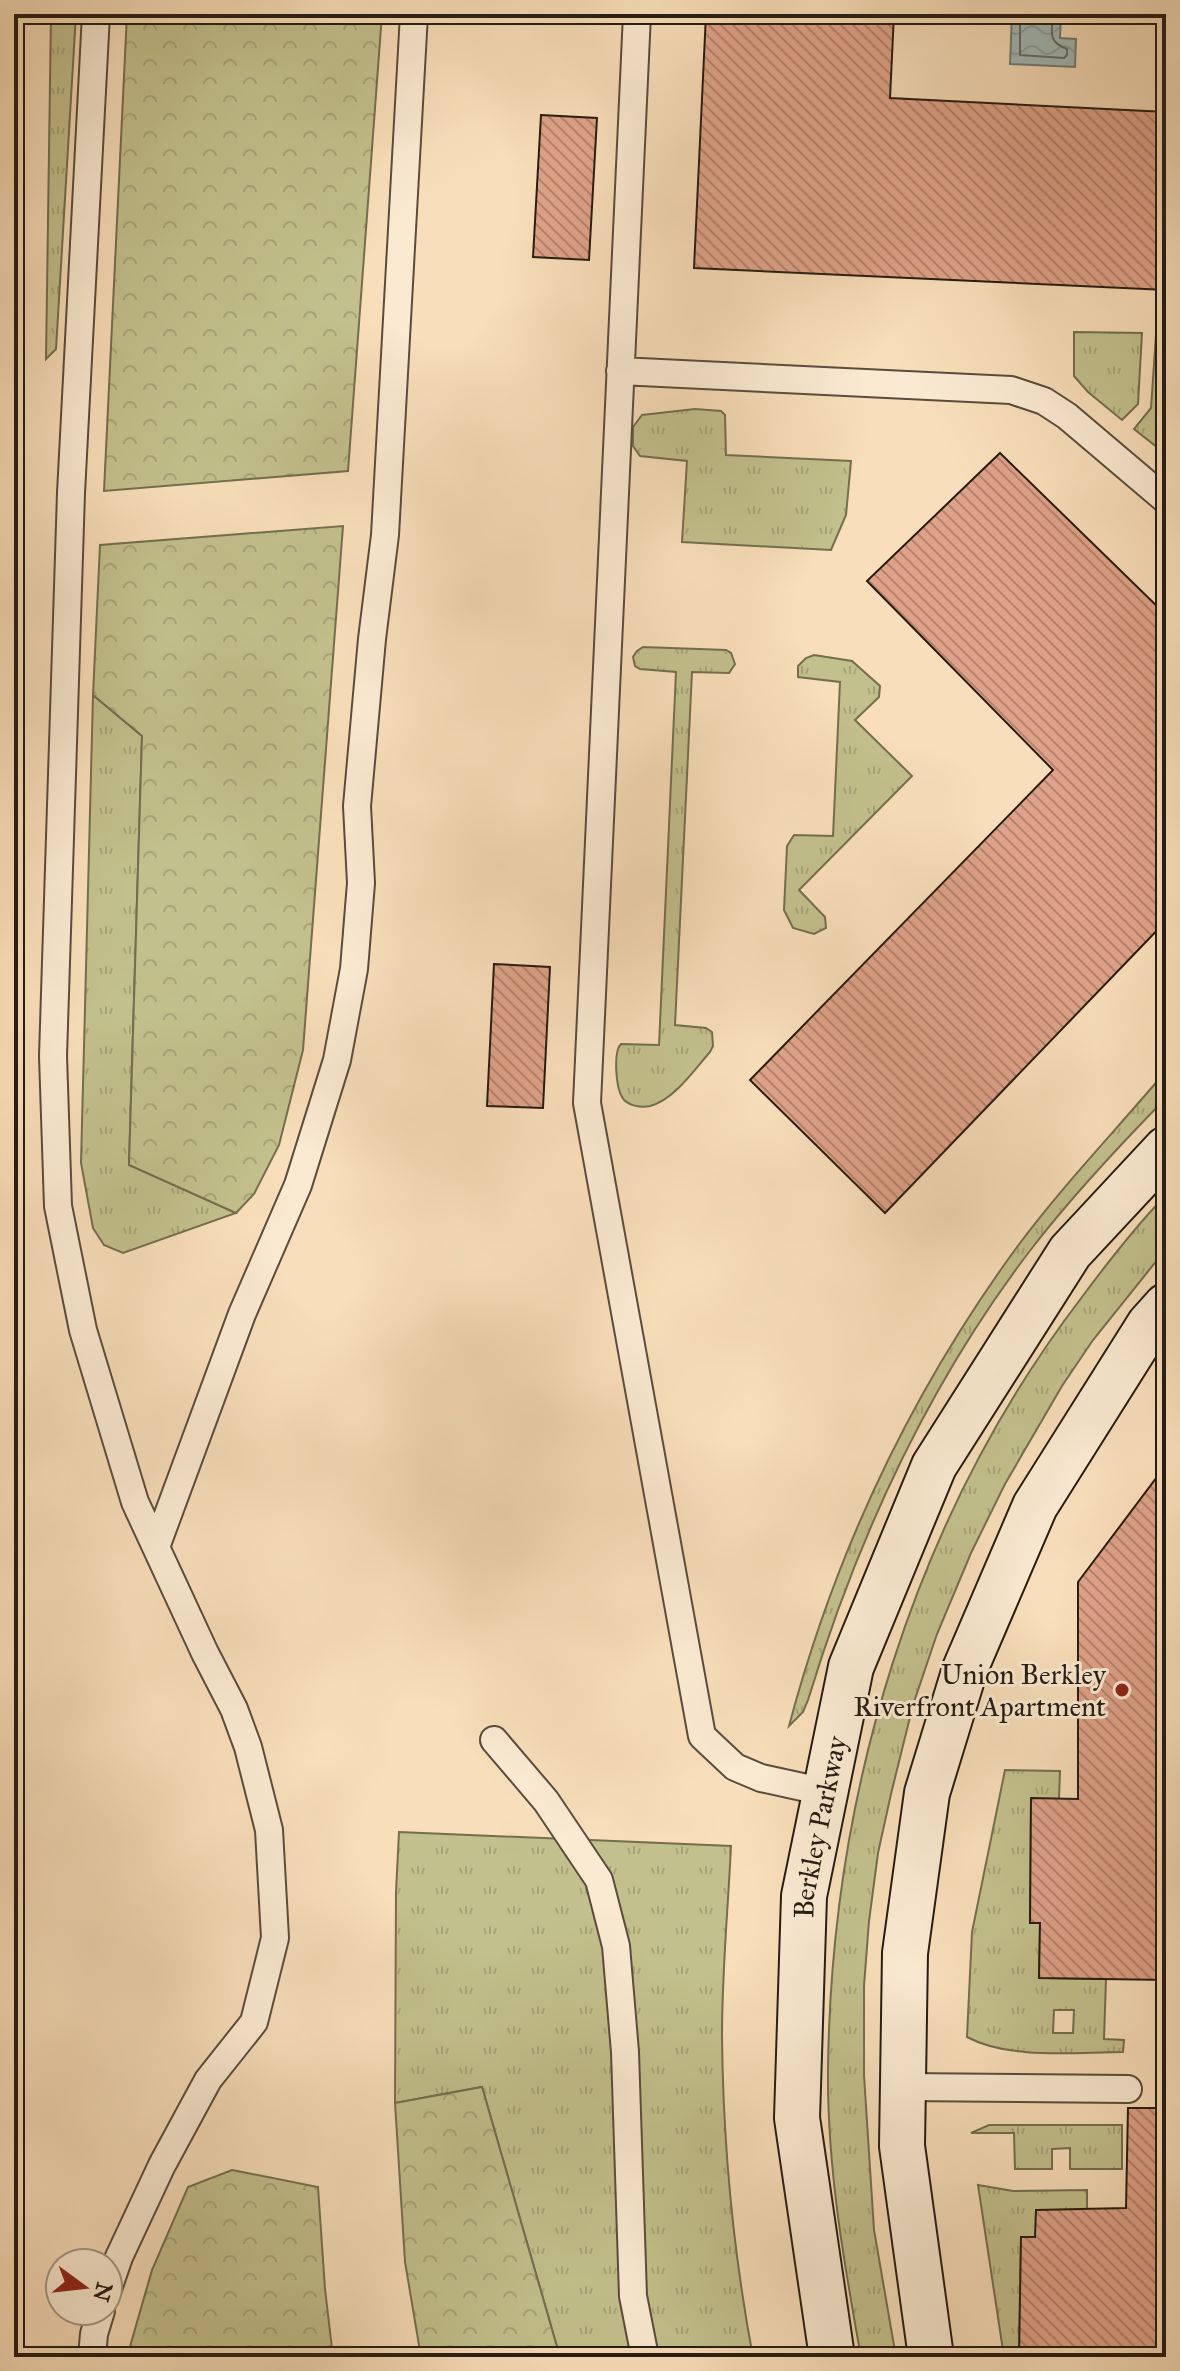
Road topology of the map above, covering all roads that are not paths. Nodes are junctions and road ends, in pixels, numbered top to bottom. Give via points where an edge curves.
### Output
1 (96, 14) edge
2 (414, 14) edge
3 (637, 14) edge
4 (620, 371) junction
5 (1166, 500) edge
6 (1166, 1149) edge
7 (1166, 1306) edge
8 (156, 1547) junction
9 (494, 1740) dead end
10 (825, 1792) junction
11 (903, 2087) junction
12 (1128, 2089) dead end
13 (124, 2247) edge
14 (96, 2327) edge
15 (92, 2357) edge
16 (645, 2357) edge
17 (832, 2357) edge
18 (931, 2357) edge

1 - 8 lane via 71,493 53,1056 57,1191 83,1330 135,1502
2 - 8 lane via 385,535 357,806 361,883 354,969 337,1060 298,1185 242,1314
3 - 4 lane
4 - 5 lane via 1011,390 1067,416
4 - 10 lane via 587,1103 702,1736 735,1767
6 - 10 main road, Berkley Parkway via 1070,1252 934,1466 851,1667
7 - 11 main road via 1035,1506 965,1669 925,1807 905,1953
8 - 13 lane via 248,1747 269,1830 275,1938 254,2022 208,2080
9 - 16 lane via 546,1801 599,1880 616,1946 633,2296
10 - 17 main road, Berkley Parkway via 804,1896 797,2118
11 - 12 lane
11 - 18 main road via 902,2146
14 - 15 lane

